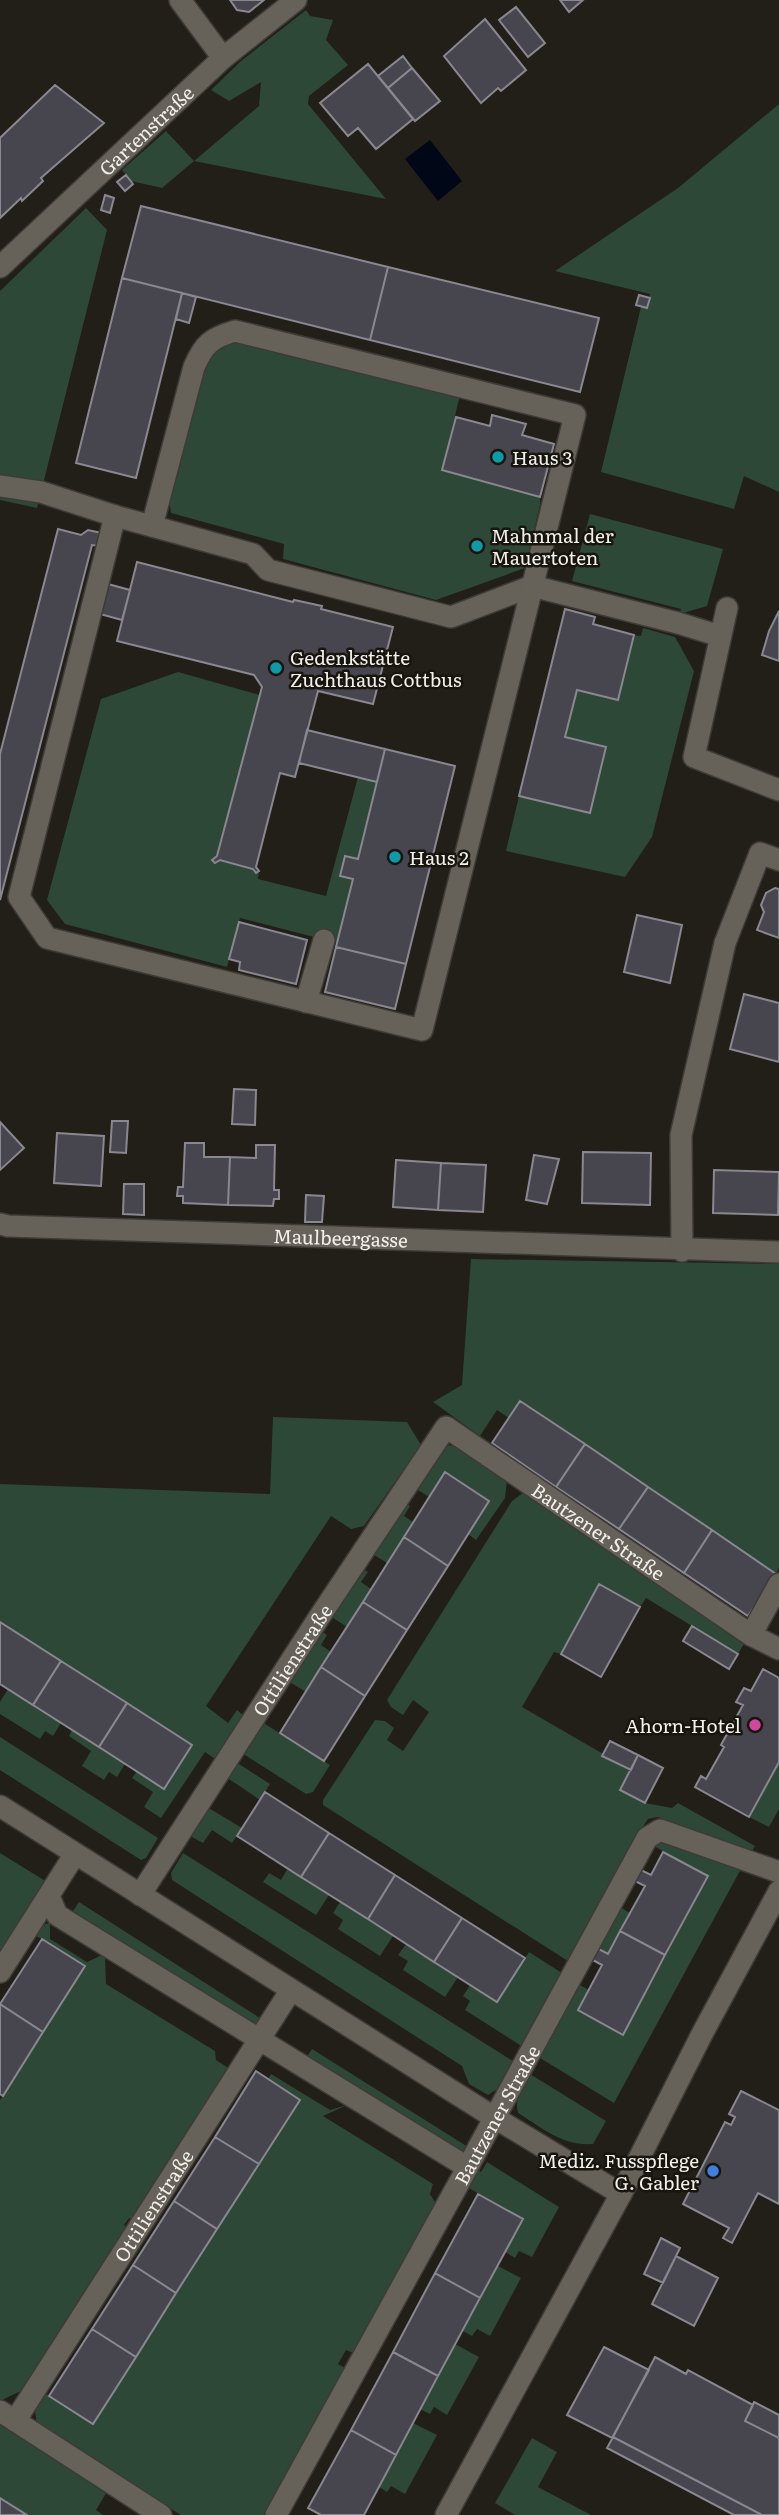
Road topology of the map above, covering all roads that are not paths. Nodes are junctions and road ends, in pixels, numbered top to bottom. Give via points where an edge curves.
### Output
1 (180, 0) edge
2 (296, 0) edge
3 (223, 58) junction
4 (0, 267) edge
5 (0, 486) edge
6 (115, 516) junction
7 (152, 526) junction
8 (533, 586) junction
9 (727, 608) dead end
10 (720, 636) junction
11 (779, 790) edge
12 (779, 860) edge
13 (324, 940) dead end
14 (306, 1002) junction
15 (0, 1224) edge
16 (682, 1251) junction
17 (779, 1252) edge
18 (446, 1427) joint
19 (779, 1584) edge
20 (751, 1635) junction
21 (779, 1650) edge
22 (0, 1806) edge
23 (75, 1854) junction
24 (779, 1872) edge
25 (779, 1891) edge
26 (140, 1895) junction
27 (48, 1896) junction
28 (0, 1972) edge
29 (291, 1990) junction
30 (258, 2040) junction
31 (495, 2118) junction
32 (467, 2167) junction
33 (621, 2194) junction
34 (7, 2416) edge
35 (161, 2515) edge
36 (276, 2515) edge
37 (446, 2515) edge

1 - 3 street
2 - 3 street, Gartenstraße
3 - 4 street, Gartenstraße
5 - 6 street via 41,492
6 - 7 street
6 - 14 street via 19,897 47,938
7 - 8 street via 253,554 268,570 451,617
7 - 8 street via 194,367 203,347 235,331 575,415
8 - 10 street
8 - 14 street via 422,1030
9 - 10 street
10 - 11 street via 694,757
12 - 16 street via 760,853 725,943 681,1135
13 - 14 street
15 - 16 street, Maulbeergasse
16 - 17 street, Maulbeergasse
18 - 20 street, Bautzener Straße
18 - 26 street, Ottilienstraße
19 - 20 street
20 - 21 street, Bautzener Straße
22 - 23 street
23 - 26 street
23 - 27 street
24 - 31 street, Bautzener Straße via 660,1830 647,1838
25 - 33 street
26 - 29 street
27 - 28 street
27 - 30 street via 57,1915
29 - 30 street, Ottilienstraße
29 - 31 street
30 - 32 street
30 - 34 street, Ottilienstraße
31 - 32 street, Bautzener Straße
31 - 33 street
32 - 36 street, Bautzener Straße
33 - 37 street
34 - 35 street, Ottilienstraße

